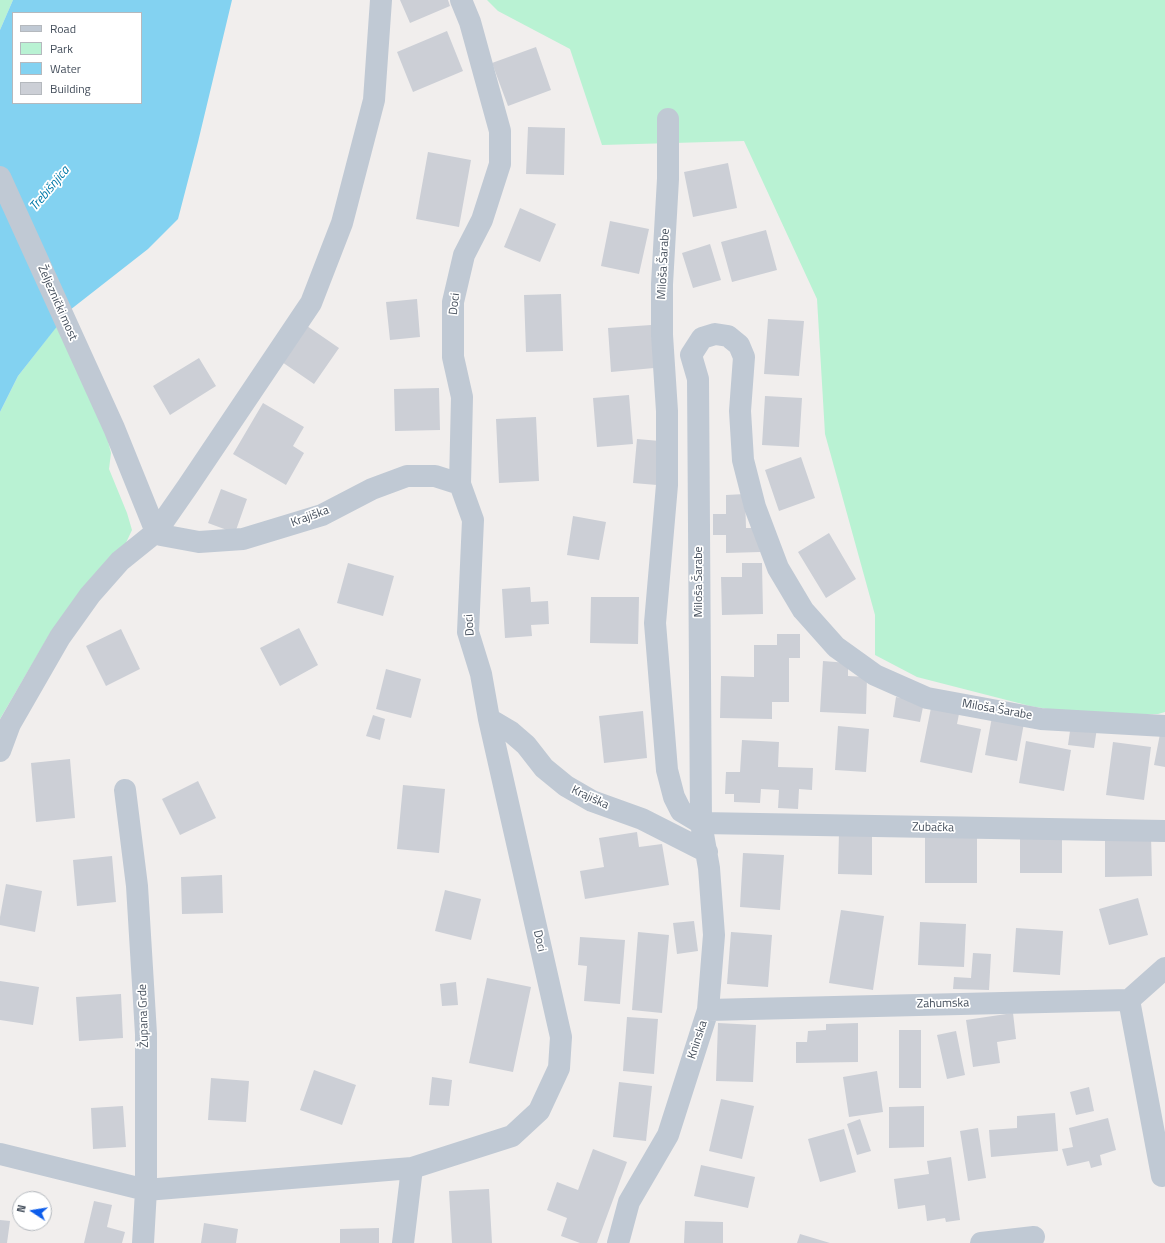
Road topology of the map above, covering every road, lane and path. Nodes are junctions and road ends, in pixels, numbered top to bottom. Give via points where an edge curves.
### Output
1 (381, 0) edge
2 (461, 0) edge
3 (668, 118) dead end
4 (0, 177) edge
5 (460, 484) junction
6 (156, 532) junction
7 (489, 719) junction
8 (1165, 726) edge
9 (0, 751) edge
10 (125, 790) dead end
11 (701, 823) junction
12 (1165, 832) edge
13 (707, 852) junction
14 (1165, 968) edge
15 (1129, 1000) junction
16 (708, 1010) junction
17 (0, 1154) edge
18 (412, 1168) junction
19 (1162, 1176) dead end
20 (146, 1190) junction
21 (1034, 1237) dead end
22 (143, 1243) edge
23 (403, 1243) edge
24 (618, 1243) edge
25 (981, 1243) edge

1 - 6 street via 374,100 342,223 311,302
2 - 5 street, Doci via 470,22 500,130 500,164 482,220 464,255 454,302 453,357 462,397
3 - 11 street, Miloša Šarabe via 662,306 667,411 667,485 655,623 667,770 674,798 681,811
4 - 6 street, Željeznički most via 114,428
5 - 6 street, Krajiška via 435,476 406,476 372,489 322,515 243,539 199,542
5 - 7 street, Doci via 473,520 468,632 481,674
6 - 9 street via 120,561 90,595 60,637 10,724
7 - 13 street, Krajiška via 511,732 544,768 566,786 592,802 642,818
7 - 18 street, Doci via 561,1037 558,1068 539,1111 512,1136
8 - 11 street, Miloša Šarabe via 1041,719 927,698 874,675 836,647 803,610 778,568 755,507 744,460 740,411 744,357 739,345 728,336 715,334 702,338 691,355 698,379
10 - 20 street, Župana Grde via 137,886 146,1034
11 - 12 street, Zubačka
11 - 13 street, Kninska
13 - 16 street, Kninska via 714,935
14 - 15 street
15 - 16 street, Zahumska
15 - 19 street
16 - 24 street, Kninska via 668,1135 628,1202
17 - 20 street, Doci
18 - 20 street, Doci
18 - 23 street
20 - 22 street, Župana Grde
21 - 25 street

